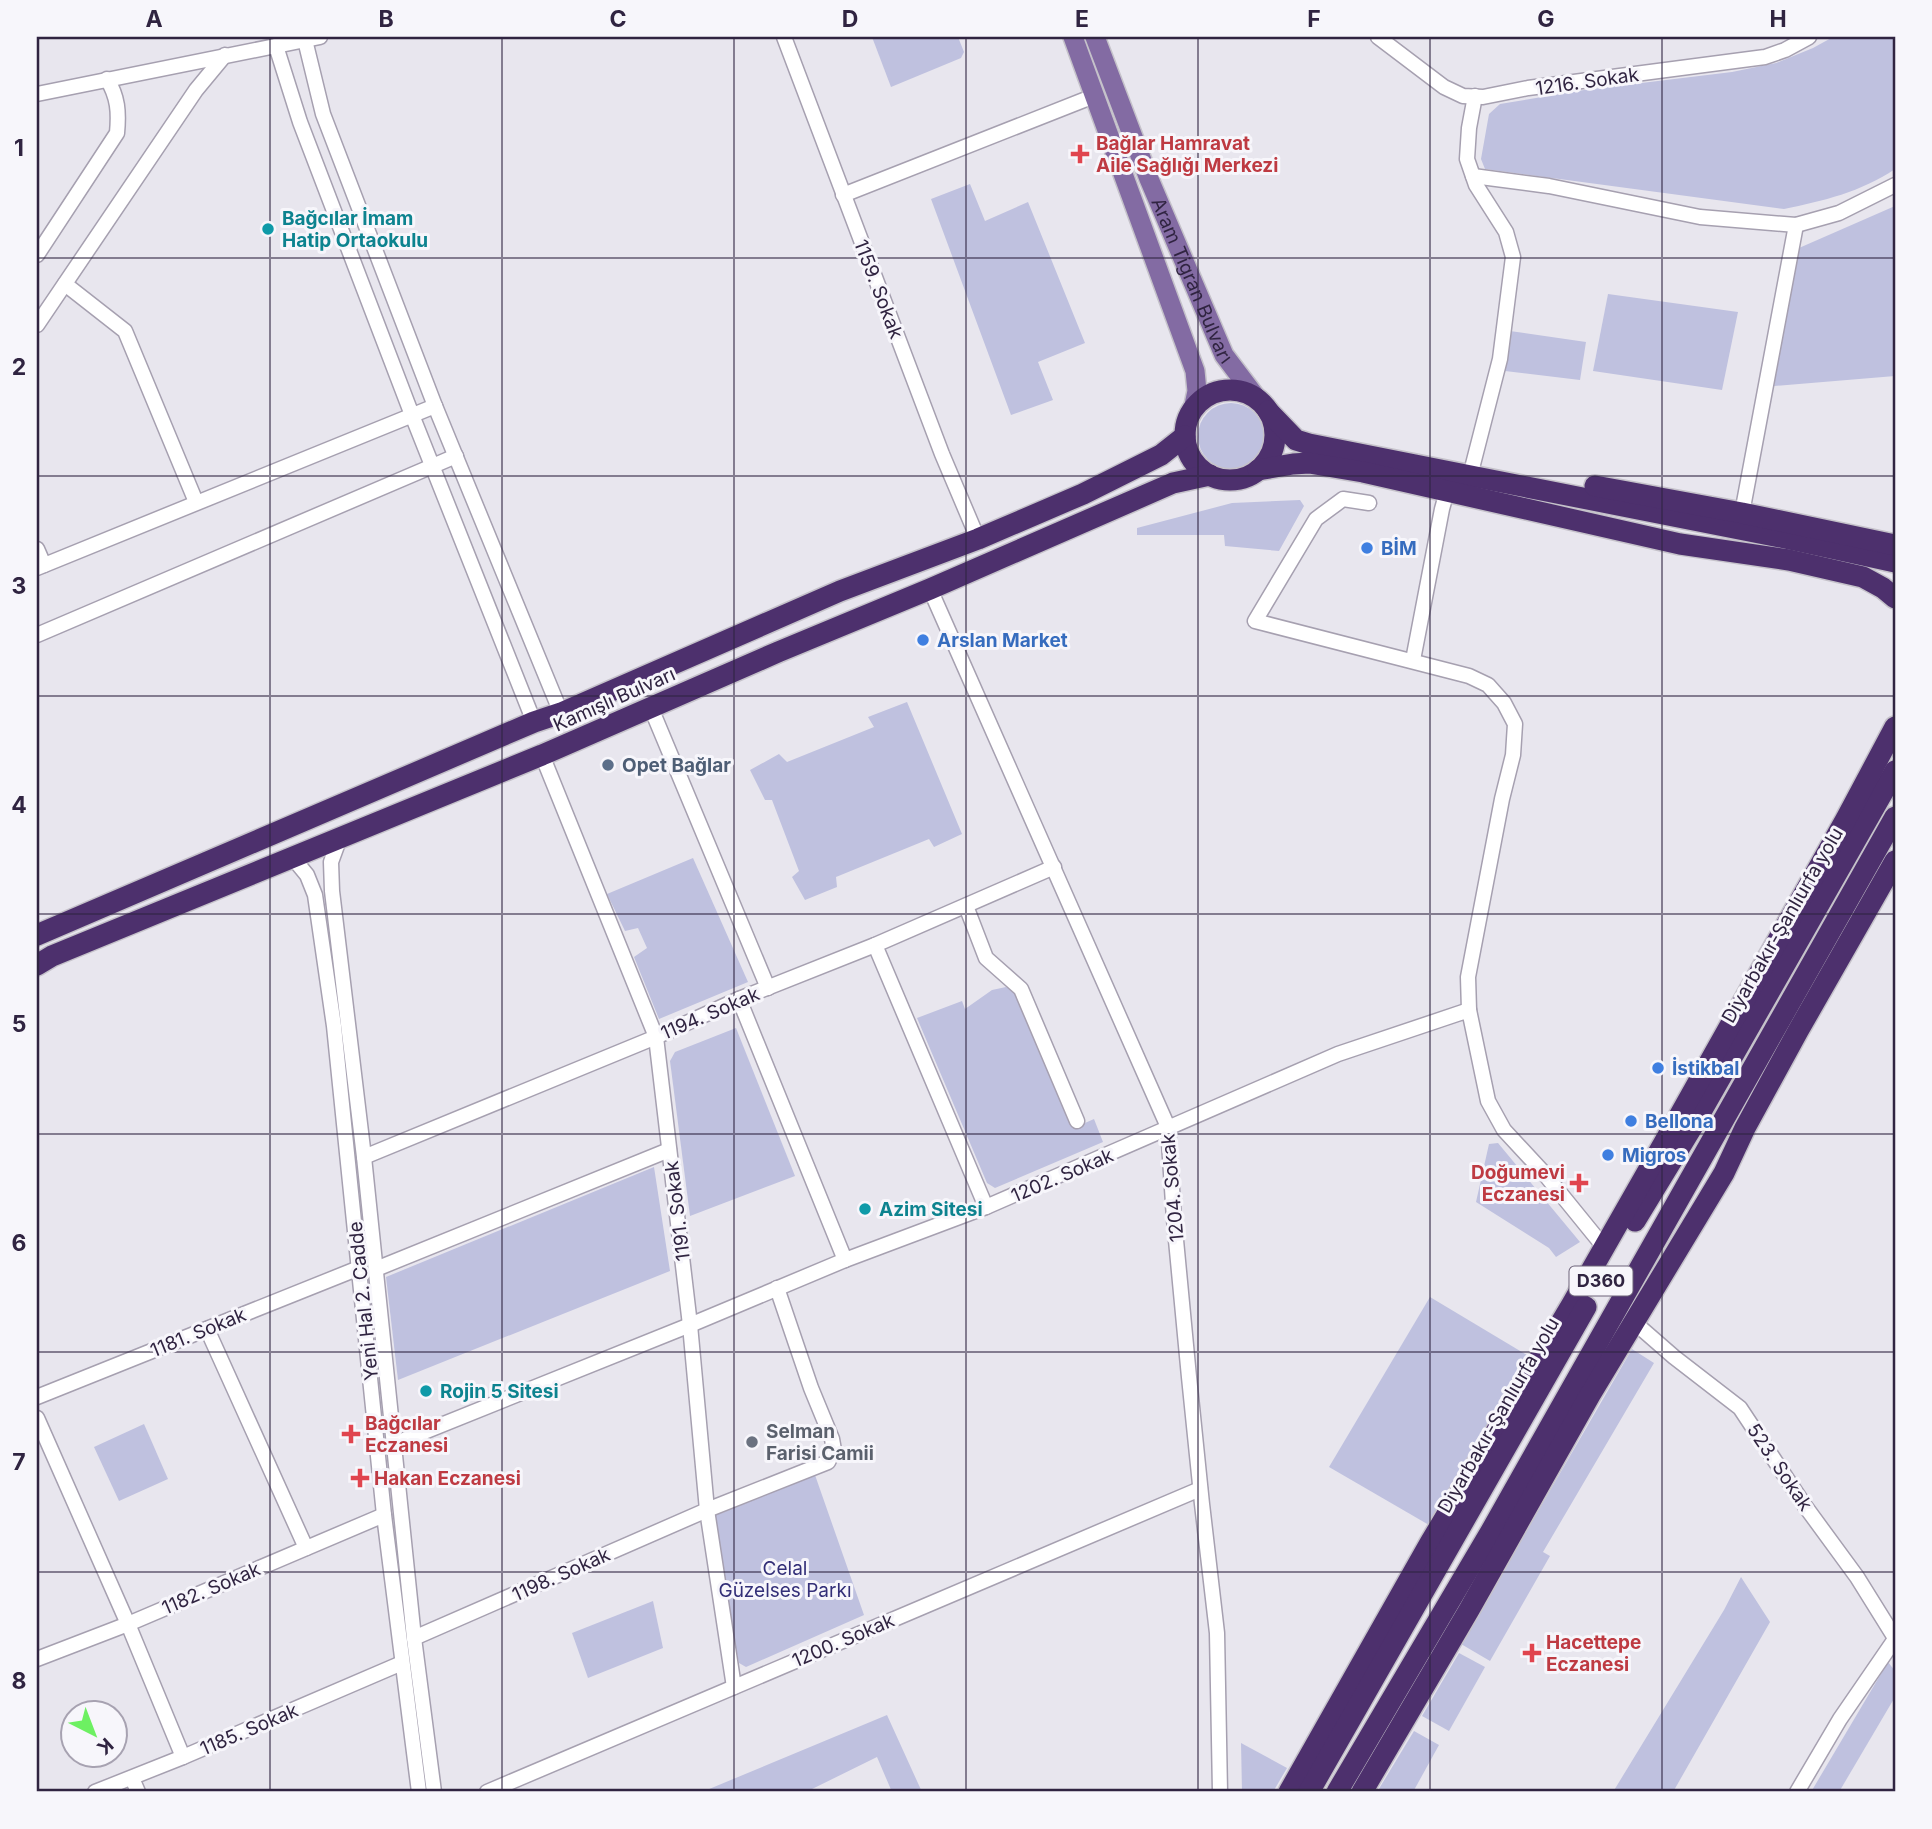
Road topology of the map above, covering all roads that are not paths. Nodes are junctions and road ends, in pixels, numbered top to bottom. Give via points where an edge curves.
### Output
1 (320, 37) edge
2 (784, 37) edge
3 (1073, 37) edge
4 (1095, 37) edge
5 (1378, 37) edge
6 (1809, 37) edge
7 (304, 40) junction
8 (276, 46) junction
9 (225, 55) junction
10 (107, 79) junction
11 (37, 94) edge
12 (1094, 96) junction
13 (1475, 96) junction
14 (1473, 176) junction
15 (1895, 185) edge
16 (843, 195) junction
17 (1796, 225) junction
18 (37, 255) edge
19 (65, 284) junction
20 (37, 326) edge
21 (435, 406) junction
22 (1263, 406) junction
23 (1193, 410) junction
24 (412, 415) junction
25 (1185, 436) junction
26 (456, 456) junction
27 (433, 466) junction
28 (1258, 470) junction
29 (1210, 475) junction
30 (1478, 477) junction
31 (1447, 491) junction
32 (196, 502) junction
33 (1369, 503) dead end
34 (1742, 513) junction
35 (978, 538) junction
36 (1895, 545) edge
37 (37, 549) edge
38 (1895, 562) edge
39 (40, 567) edge
40 (930, 589) junction
41 (1895, 598) edge
42 (37, 635) edge
43 (1413, 660) junction
44 (651, 708) junction
45 (561, 713) junction
46 (534, 722) junction
47 (1895, 727) edge
48 (542, 755) junction
49 (1895, 771) edge
50 (1895, 817) edge
51 (339, 840) junction
52 (293, 858) junction
53 (1895, 861) edge
54 (1054, 867) junction
55 (966, 906) junction
56 (37, 934) edge
57 (875, 945) junction
58 (37, 965) edge
59 (768, 988) junction
60 (739, 999) junction
61 (1469, 1010) junction
62 (656, 1037) junction
63 (1077, 1121) dead end
64 (1168, 1127) junction
65 (1745, 1128) junction
66 (669, 1150) junction
67 (364, 1157) junction
68 (986, 1208) junction
69 (1609, 1251) junction
70 (845, 1260) junction
71 (359, 1268) junction
72 (376, 1269) junction
73 (777, 1288) junction
74 (1618, 1307) junction
75 (1635, 1323) junction
76 (690, 1325) junction
77 (207, 1329) junction
78 (37, 1397) edge
79 (37, 1418) edge
80 (394, 1444) junction
81 (1200, 1489) junction
82 (707, 1510) junction
83 (384, 1515) junction
84 (1491, 1531) junction
85 (306, 1548) junction
86 (1445, 1552) junction
87 (128, 1624) junction
88 (414, 1638) junction
89 (1376, 1639) junction
90 (1895, 1639) edge
91 (37, 1659) edge
92 (402, 1663) junction
93 (734, 1687) junction
94 (1423, 1688) junction
95 (183, 1758) junction
96 (132, 1778) junction
97 (95, 1792) edge
98 (138, 1792) edge
99 (419, 1792) edge
100 (433, 1792) edge
101 (487, 1792) edge
102 (1220, 1792) edge
103 (1289, 1792) edge
104 (1309, 1792) edge
105 (1338, 1792) edge
106 (1362, 1792) edge
107 (1797, 1792) edge

1 - 7 street
2 - 16 street, 1159. Sokak
3 - 12 main road
4 - 22 main road, Aram Tigran Bulvarı via 1224,355
5 - 13 street, 1216. Sokak via 1444,87
6 - 13 street, 1216. Sokak via 1765,57
7 - 8 street
7 - 21 street via 323,114
8 - 9 street
8 - 24 street via 300,122
9 - 10 street
9 - 19 street via 196,90
10 - 11 street
10 - 18 street via 119,114 117,133
12 - 16 street
12 - 23 main road via 1195,371
13 - 14 street via 1467,159
14 - 17 street via 1549,186 1700,217
14 - 30 street via 1506,232 1513,257
15 - 17 street via 1839,213
16 - 35 street, 1159. Sokak
17 - 34 street
19 - 20 street
19 - 32 street via 125,331
21 - 24 street
21 - 26 street
22 - 23 highway via 1245,393 1231,390 1216,392
22 - 28 highway via 1275,436
22 - 30 highway via 1296,440 1308,444
23 - 25 highway
24 - 27 street
24 - 32 street
25 - 29 highway via 1192,459
25 - 35 highway, Kamışlı Bulvarı via 1161,456
26 - 27 street
26 - 45 street
27 - 42 street
27 - 46 street
28 - 29 highway via 1235,479
28 - 31 highway via 1309,464
29 - 40 highway, Kamışlı Bulvarı via 1172,483
30 - 34 highway via 1526,473
30 - 38 highway
31 - 41 highway via 1680,544 1789,560 1863,577
31 - 43 street
32 - 39 street
33 - 43 street via 1343,499 1316,519 1255,621
34 - 36 highway
35 - 45 highway, Kamışlı Bulvarı via 839,591
37 - 39 street
40 - 44 highway, Kamışlı Bulvarı
40 - 54 street, 1204. Sokak
43 - 61 street via 1488,685 1515,724 1513,755 1468,976
44 - 48 highway, Kamışlı Bulvarı
44 - 59 street
45 - 46 highway, Kamışlı Bulvarı
46 - 56 highway, Kamışlı Bulvarı
47 - 69 highway
48 - 51 highway, Kamışlı Bulvarı
48 - 62 street, 1191. Sokak
49 - 69 highway, Diyarbakır-Şanlıurfa yolu / D360 via 1694,1124
50 - 74 highway, D360
51 - 52 highway, Kamışlı Bulvarı
51 - 67 street via 331,862 332,891
52 - 58 highway, Kamışlı Bulvarı
52 - 71 street, Yeni Hal 2. Cadde via 315,895 334,1026
53 - 65 highway
54 - 55 street, 1194. Sokak
54 - 64 street, 1204. Sokak
55 - 57 street, 1194. Sokak
55 - 63 street via 986,958 1021,989
57 - 59 street, 1194. Sokak
57 - 68 street
59 - 60 street, 1194. Sokak
60 - 62 street, 1194. Sokak
60 - 70 street
61 - 64 street, 1202. Sokak via 1338,1054
61 - 69 street via 1488,1101 1504,1130
62 - 66 street, 1191. Sokak
62 - 67 street, 1194. Sokak
64 - 68 street, 1202. Sokak
64 - 81 street, 1204. Sokak
65 - 74 highway
65 - 75 highway via 1724,1173
66 - 72 street
66 - 76 street, 1191. Sokak
67 - 72 street
68 - 70 street, 1202. Sokak
69 - 86 highway, Diyarbakır-Şanlıurfa yolu / D360
69 - 89 highway
70 - 73 street, 1202. Sokak
71 - 77 street, 1181. Sokak
71 - 83 street, Yeni Hal 2. Cadde
72 - 80 street
73 - 76 street, 1202. Sokak
73 - 82 street, 1198. Sokak via 834,1450 828,1462
74 - 84 highway, D360
75 - 90 street, 523. Sokak via 1740,1408
75 - 94 highway
76 - 80 street, 1202. Sokak
76 - 82 street, 1191. Sokak
77 - 78 street, 1181. Sokak
77 - 85 street
79 - 87 street
80 - 88 street
81 - 93 street, 1200. Sokak
81 - 102 street, 1204. Sokak via 1217,1633
82 - 88 street, 1198. Sokak
82 - 93 street, 1191. Sokak
83 - 85 street, 1182. Sokak
83 - 92 street, Yeni Hal 2. Cadde
84 - 94 highway
84 - 105 highway, D360
85 - 87 street, 1182. Sokak
86 - 89 highway
86 - 104 highway, Diyarbakır-Şanlıurfa yolu / D360
87 - 91 street, 1182. Sokak
87 - 95 street
88 - 100 street
89 - 103 highway
90 - 107 street
92 - 95 street, 1185. Sokak
92 - 99 street, Yeni Hal 2. Cadde
93 - 101 street, 1200. Sokak
94 - 106 highway
95 - 96 street, 1185. Sokak
96 - 97 street, 1185. Sokak
96 - 98 street

